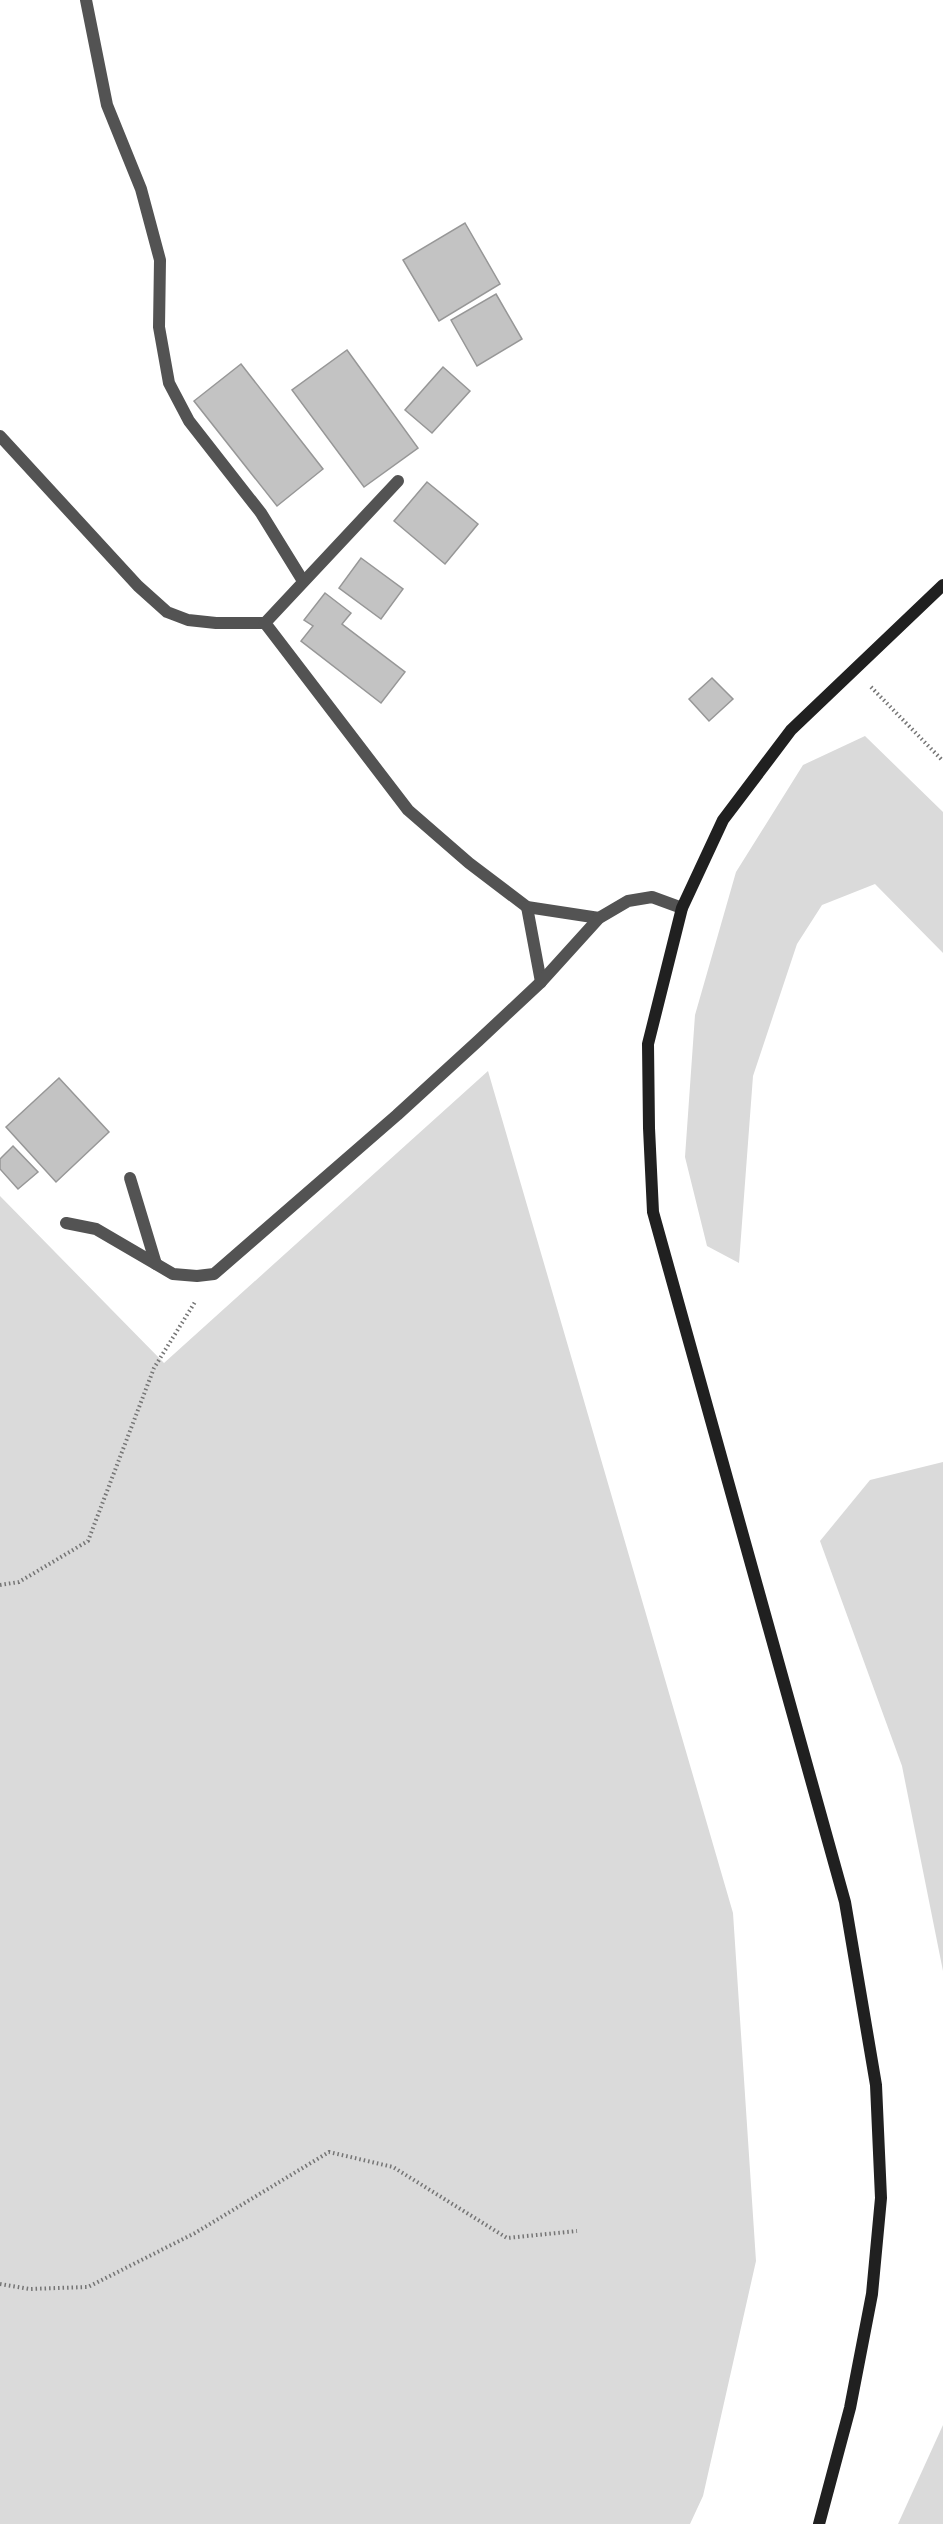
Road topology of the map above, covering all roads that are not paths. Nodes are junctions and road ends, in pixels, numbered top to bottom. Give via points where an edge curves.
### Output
1 (86, 0) edge
2 (0, 436) edge
3 (398, 481) dead end
4 (303, 581) junction
5 (943, 585) edge
6 (265, 623) junction
7 (527, 907) junction
8 (682, 908) junction
9 (598, 918) junction
10 (541, 982) junction
11 (130, 1178) dead end
12 (66, 1223) dead end
13 (156, 1264) junction
14 (819, 2524) edge

1 - 4 lane via 107,105 141,189 160,260 159,327 169,383 189,421 261,513
2 - 6 lane via 138,586 167,612 189,620
3 - 4 lane
4 - 6 lane
5 - 8 street via 791,730 723,820
6 - 7 lane via 408,810
7 - 9 lane
7 - 10 lane
8 - 9 lane via 652,897 628,901
8 - 14 street via 648,1044 653,1212 846,1902 876,2085 881,2198 872,2294 850,2408
9 - 10 lane
10 - 13 lane via 405,1108 214,1274 173,1274
11 - 13 lane
12 - 13 lane via 96,1229

